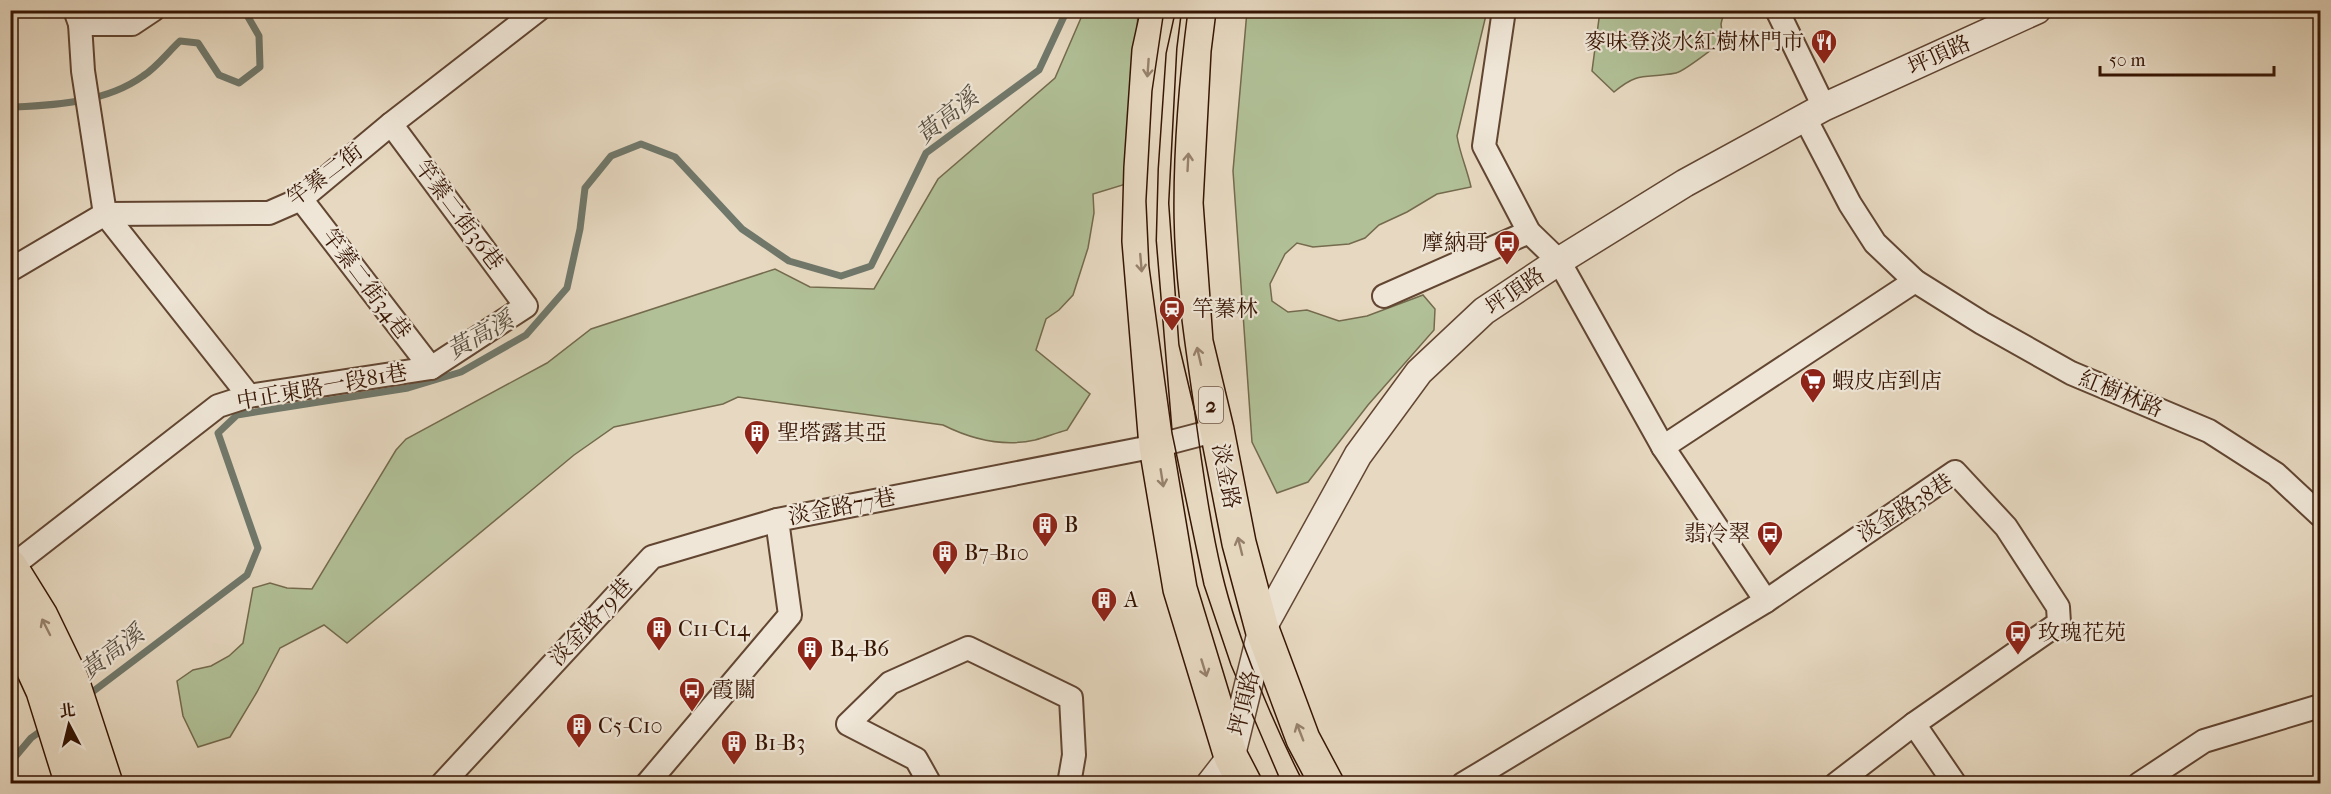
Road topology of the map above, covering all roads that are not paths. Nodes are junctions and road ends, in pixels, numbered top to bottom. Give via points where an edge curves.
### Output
1 (153, 10) edge
2 (538, 10) edge
3 (1158, 10) edge
4 (1199, 10) edge
5 (1504, 10) edge
6 (1777, 10) edge
7 (2037, 10) edge
8 (78, 17) edge
9 (1814, 113) junction
10 (391, 124) junction
11 (301, 199) junction
12 (105, 214) junction
13 (1529, 232) junction
14 (1559, 261) junction
15 (10, 270) edge
16 (1915, 281) junction
17 (1384, 296) dead end
18 (526, 306) joint
19 (431, 368) junction
20 (249, 396) junction
21 (1217, 430) junction
22 (1156, 446) junction
23 (1663, 447) junction
24 (2320, 515) edge
25 (777, 520) junction
26 (11, 567) edge
27 (1766, 601) junction
28 (10, 619) edge
29 (1262, 629) junction
30 (58, 685) junction
31 (2320, 706) edge
32 (1914, 724) junction
33 (1238, 770) edge
34 (67, 780) edge
35 (106, 782) edge
36 (442, 783) edge
37 (647, 783) edge
38 (930, 783) edge
39 (1069, 783) edge
40 (1210, 783) edge
41 (1327, 783) edge
42 (1463, 783) edge
43 (1836, 783) edge
44 (1954, 783) edge
45 (2139, 783) edge

1 - 8 street via 132,24
2 - 10 street, 竿蓁二街
3 -> 22 main road via 1149,51 1139,241
21 -> 4 main road, 淡金路 / 2 via 1196,342 1186,203
5 - 13 street via 1484,146
6 - 9 street, 紅樹林路
7 - 9 street, 坪頂路
8 - 12 street
9 - 14 street, 坪頂路 via 1685,183
9 - 16 street, 紅樹林路 via 1850,204 1875,243
10 - 11 street, 竿蓁二街
10 - 18 street, 竿蓁二街36巷
11 - 12 street, 竿蓁二街 via 270,213
11 - 19 street, 竿蓁二街34巷
12 - 15 street
12 - 20 street
13 - 14 street
13 - 17 street
14 - 23 street
14 - 29 street, 坪頂路 via 1484,311 1419,372 1358,455
16 - 23 street
16 - 24 street, 紅樹林路 via 2071,373 2210,431 2276,474
18 - 19 street, 中正東路一段81巷
19 - 20 street, 中正東路一段81巷
20 - 26 street, 中正東路一段81巷 via 218,406
21 - 22 street, 淡金路77巷
29 -> 21 main road, 淡金路 / 2 via 1239,543
22 - 25 street, 淡金路77巷
22 -> 33 main road via 1180,589
23 - 27 street
25 - 36 street, 淡金路79巷 via 652,556
25 - 37 street, 淡金路77巷 via 790,615
30 -> 26 main road via 40,616
27 - 32 street, 淡金路38巷 via 1955,472 2012,523 2058,607 2059,623
27 - 42 street, 淡金路38巷
28 - 30 main road
29 - 33 street, 坪頂路
41 -> 29 main road, 淡金路 / 2 via 1303,739
30 - 34 main road
30 - 35 main road
31 - 45 street via 2204,741
32 - 43 street, 淡金路38巷
32 - 44 street
33 - 40 street, 坪頂路
38 - 39 street via 916,759 848,724 890,683 968,648 1071,698 1074,755

